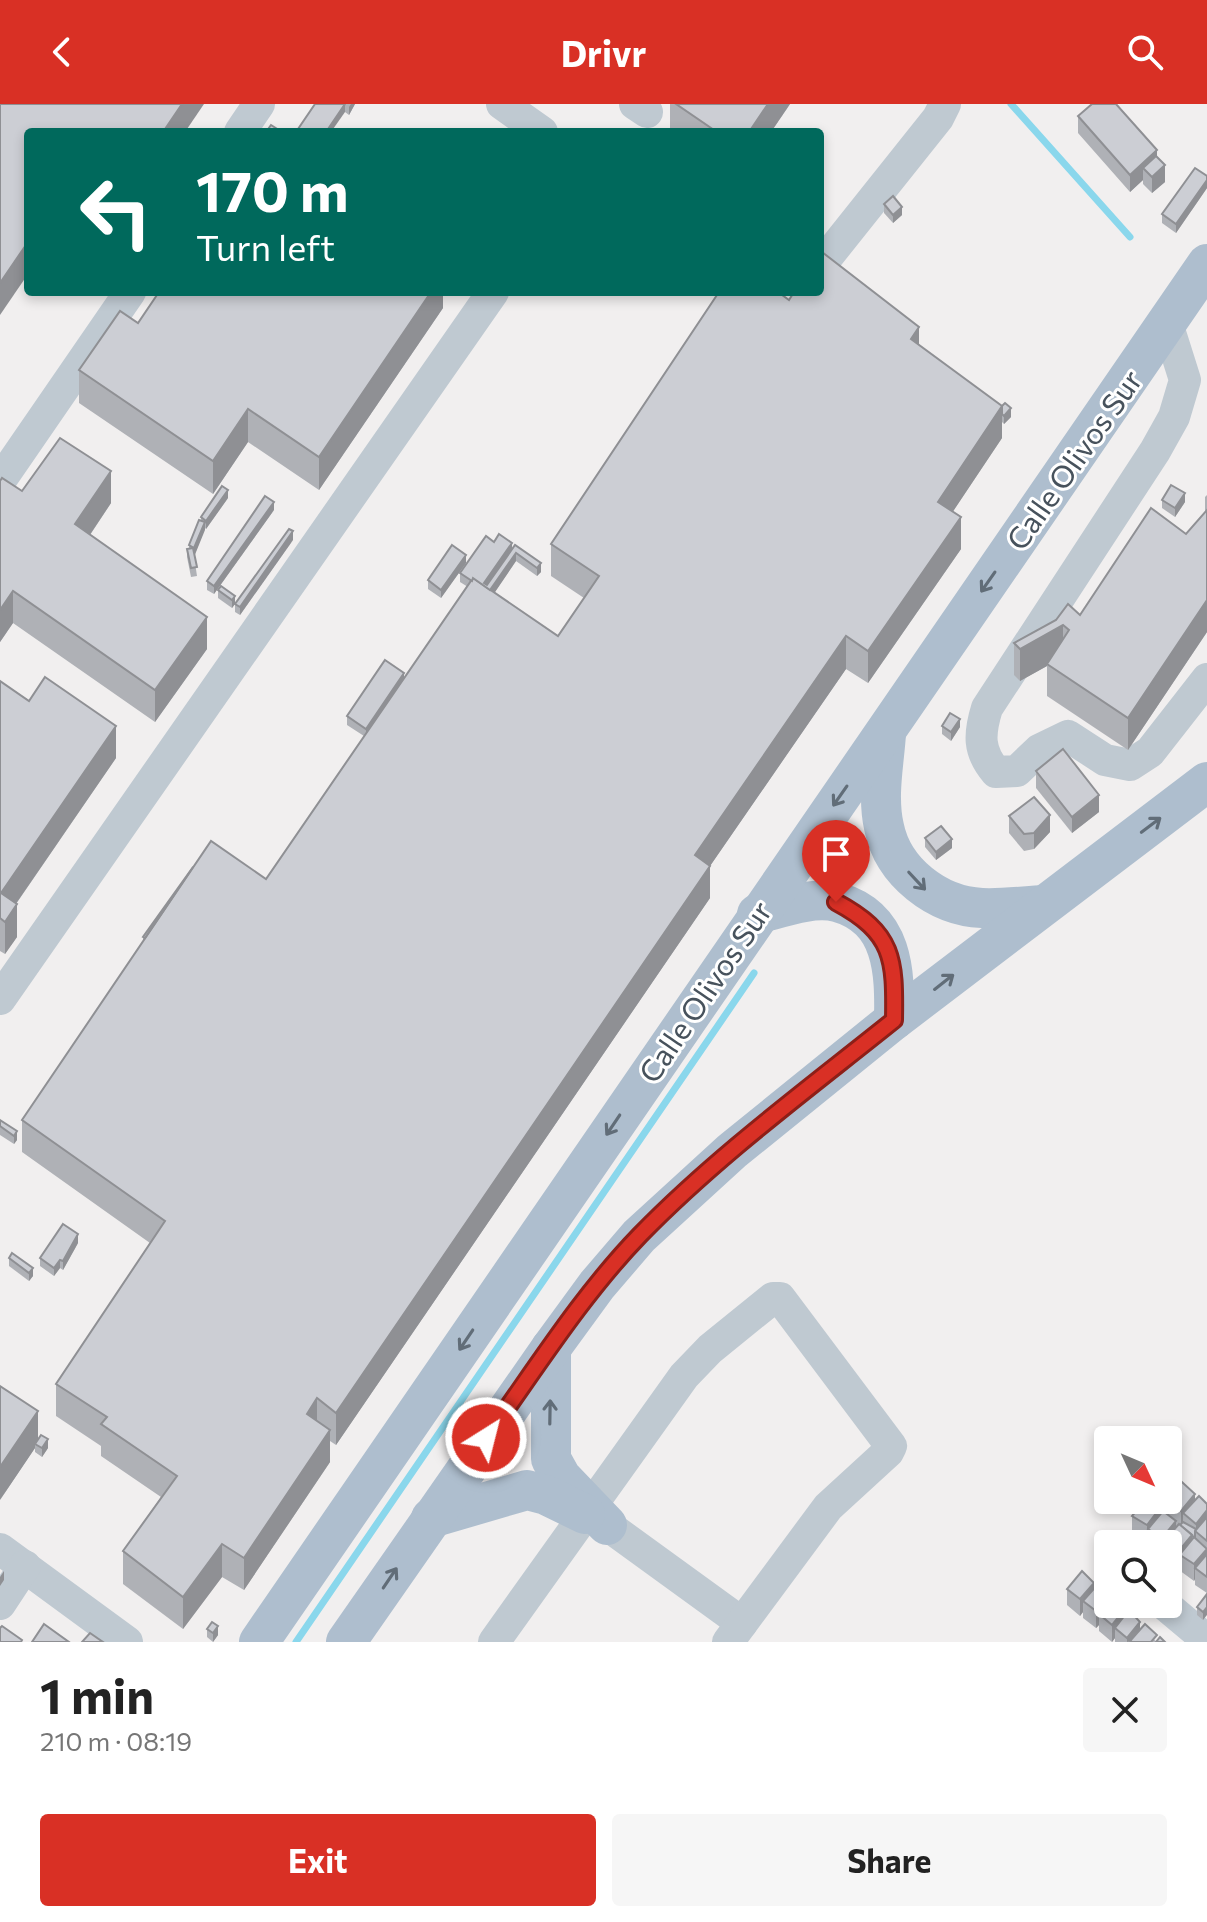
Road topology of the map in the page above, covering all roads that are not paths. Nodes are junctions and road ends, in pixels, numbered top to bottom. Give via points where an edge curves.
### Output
1 (259, 104) edge
2 (502, 104) edge
3 (947, 109) edge
4 (243, 128) edge
5 (536, 128) edge
6 (824, 261) edge
7 (1207, 264) edge
8 (127, 296) edge
9 (490, 296) edge
10 (1167, 323) junction
11 (0, 481) edge
12 (1207, 679) edge
13 (887, 730) junction
14 (1207, 782) edge
15 (1044, 905) junction
16 (757, 914) junction
17 (0, 999) edge
18 (894, 1020) junction
19 (551, 1348) junction
20 (539, 1475) junction
21 (594, 1516) junction
22 (431, 1518) junction
23 (12, 1558) edge
24 (0, 1604) edge
25 (1181, 1618) edge
26 (735, 1632) edge
27 (1207, 1640) edge
28 (127, 1642) edge
29 (259, 1642) edge
30 (346, 1642) edge
31 (494, 1642) edge

1 - 4 street
2 - 5 street
3 - 6 street
7 - 10 main road, Calle Olivos Sur
8 - 11 street
9 - 17 street
10 - 12 street via 1185,380 1174,417 987,708 979,732 983,758 996,772 1017,771 1039,750 1068,736 1105,760 1130,765 1150,752
10 -> 13 main road, Calle Olivos Sur
13 -> 15 main road via 881,796 884,829 898,860 927,892 951,902 981,908
13 -> 16 main road, Calle Olivos Sur
15 -> 14 main road
18 -> 15 main road
16 - 18 main road via 802,902 836,902 863,916 891,952
16 -> 29 main road, Calle Olivos Sur
18 - 19 main road via 682,1194 597,1285
20 -> 19 main road
19 - 22 main road
20 - 21 main road via 546,1495
20 - 22 main road
21 - 26 street
21 - 26 street via 684,1376 773,1298 784,1301 891,1446 828,1507
21 - 31 street
30 -> 22 main road
23 - 24 street
23 - 28 street
25 - 27 street

